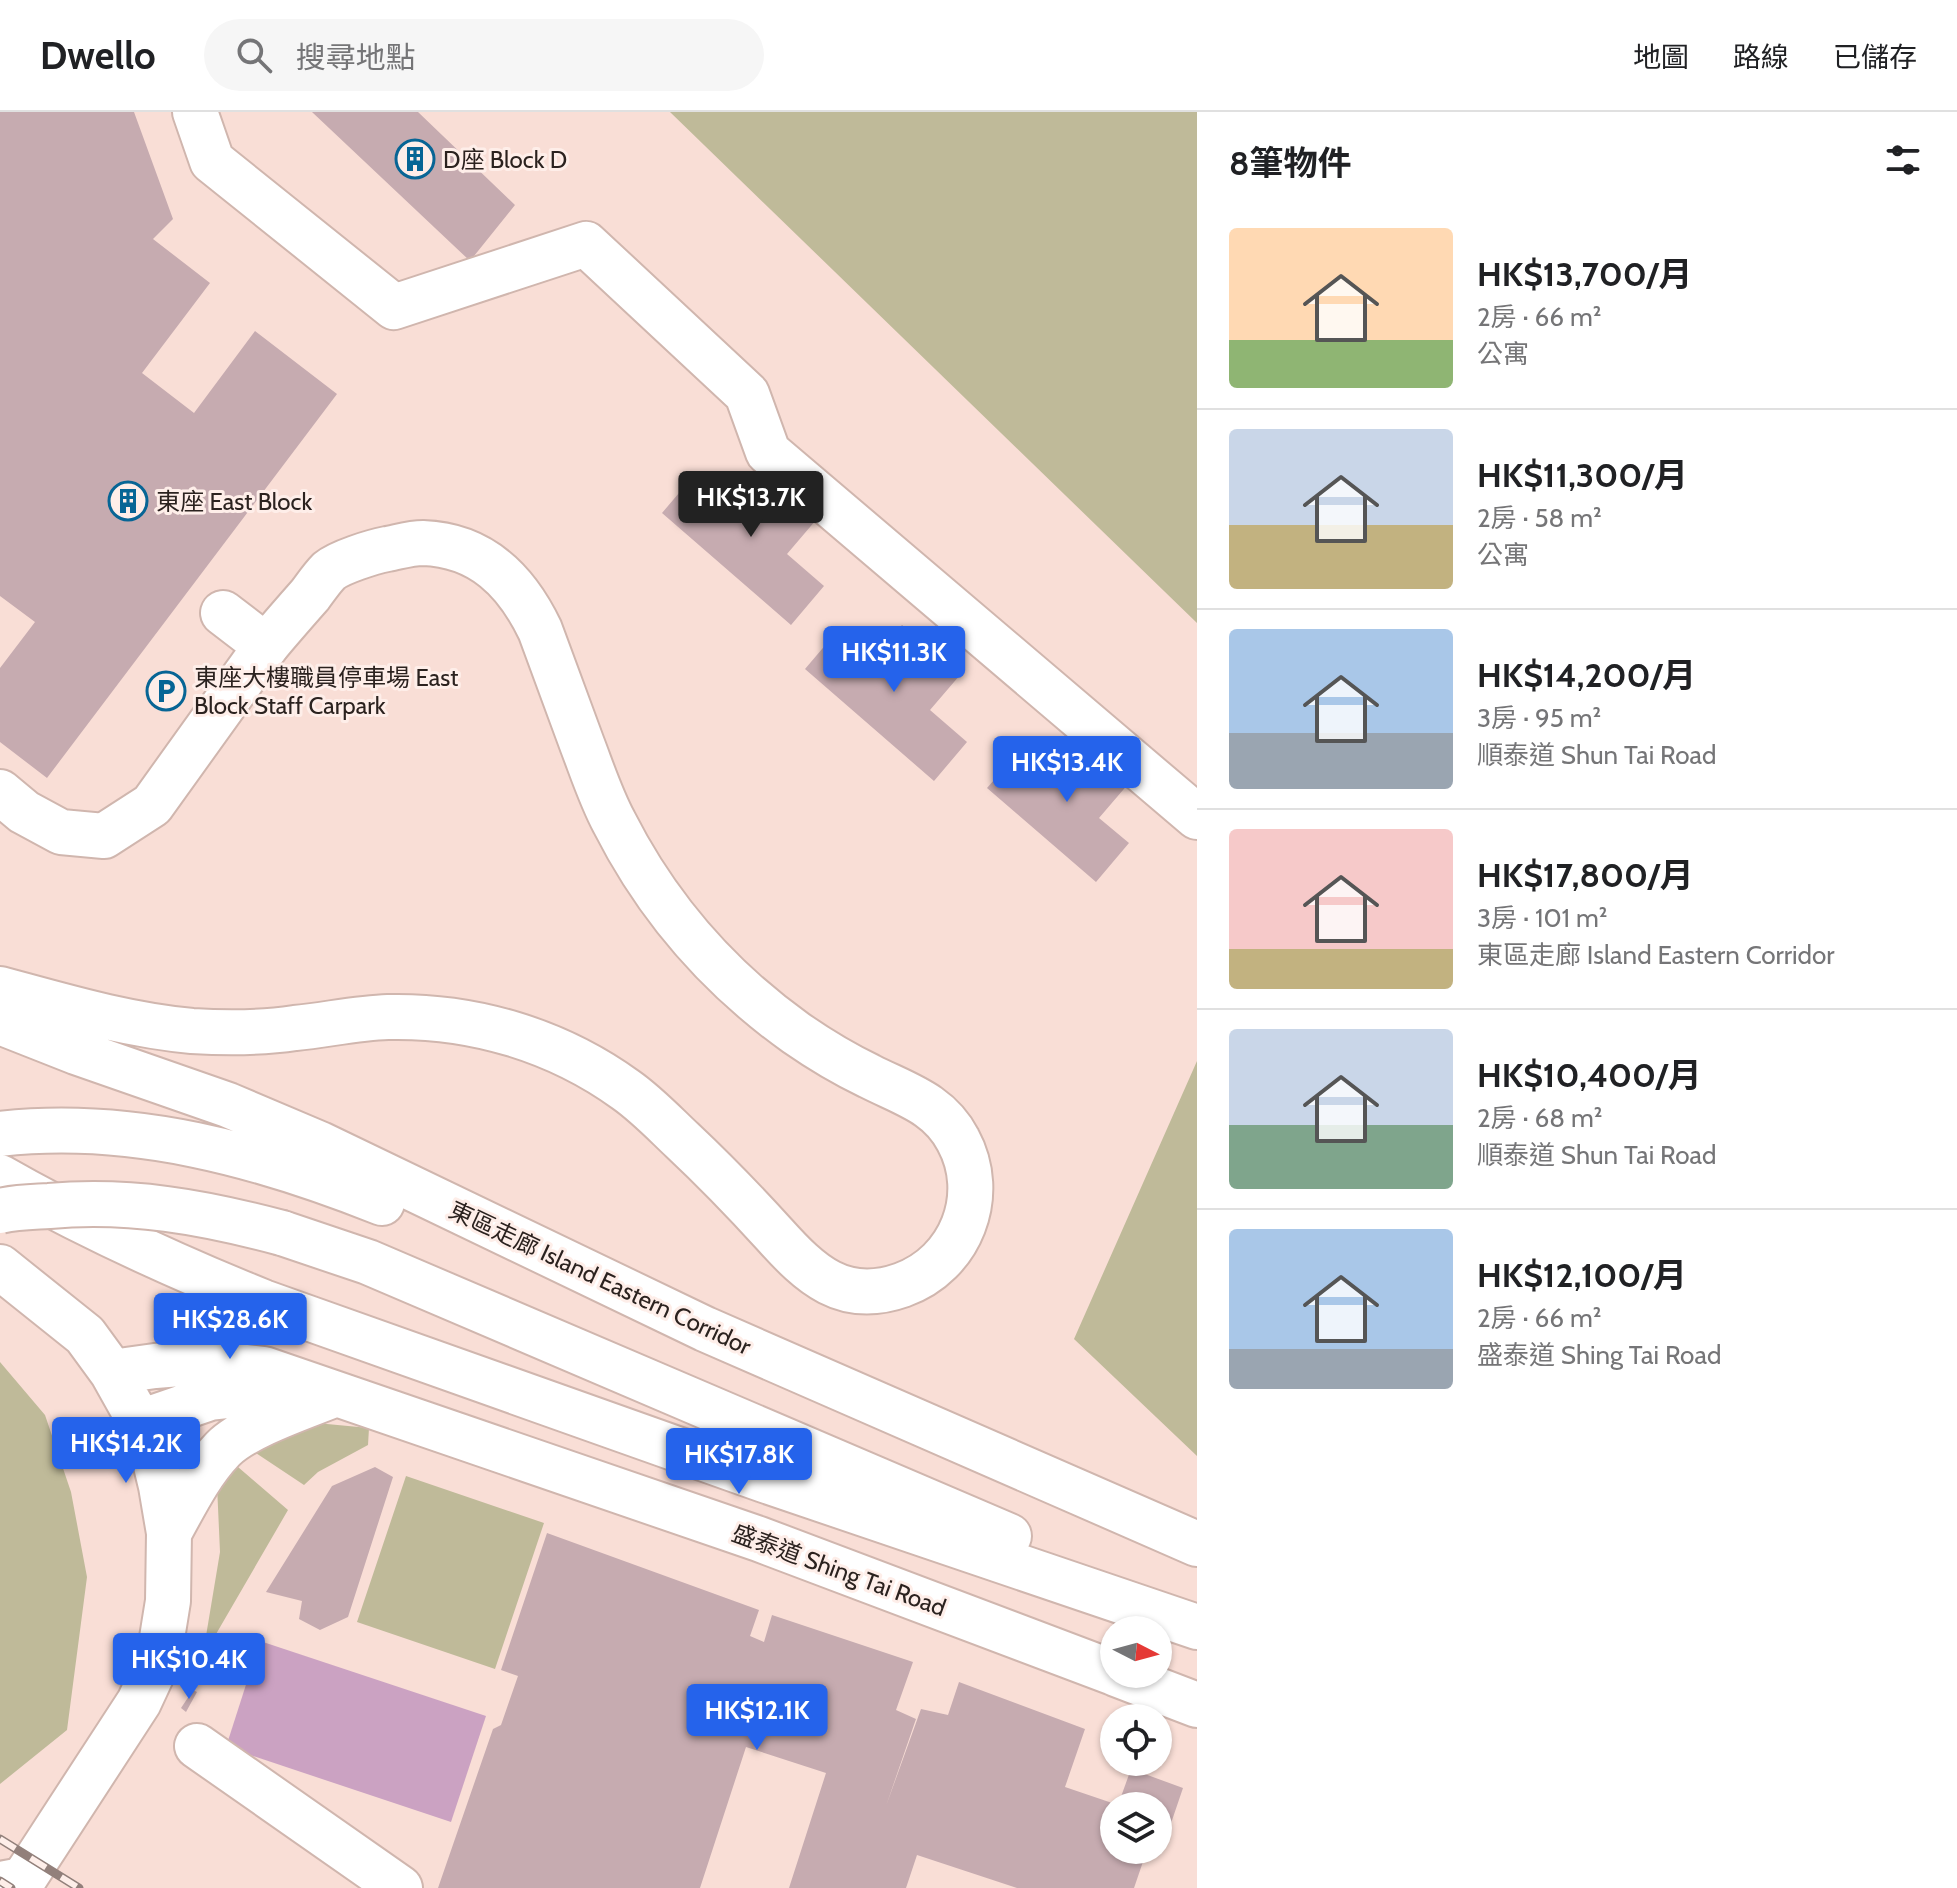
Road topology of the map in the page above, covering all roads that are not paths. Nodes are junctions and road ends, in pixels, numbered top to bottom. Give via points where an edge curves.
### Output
1 (195, 112) edge
2 (223, 613) dead end
3 (266, 646) junction
4 (0, 792) edge
5 (1197, 817) edge
6 (0, 989) edge
7 (0, 1022) edge
8 (0, 1134) edge
9 (0, 1177) edge
10 (0, 1211) edge
11 (0, 1267) edge
12 (705, 1329) junction
13 (112, 1372) junction
14 (336, 1394) junction
15 (140, 1422) junction
16 (169, 1533) junction
17 (1197, 1544) edge
18 (1197, 1624) edge
19 (1100, 1668) edge
20 (1152, 1688) edge
21 (1197, 1705) edge
22 (197, 1746) dead end
23 (13, 1884) edge
24 (400, 1888) edge

1 - 5 main road via 212,161 394,307 586,244 747,394 768,452
2 - 3 main road
3 - 4 main road via 152,805 104,836 61,832
3 - 6 main road via 331,569 371,552 420,543 444,545 501,574 540,630 613,821 684,930 727,976 797,1033 910,1094 952,1128 967,1157 971,1197 967,1220 948,1255 913,1282 890,1290 851,1290 818,1278 629,1092 563,1053 503,1030 395,1017 266,1031 196,1031 111,1019
7 - 12 main road, 東區走廊 Island Eastern Corridor via 320,1144
8 - 12 main road via 132,1134 269,1163
9 - 18 main road via 113,1237 263,1302 764,1480
10 - 18 main road, bridge via 86,1203 139,1205 282,1233 383,1269 985,1525
11 - 13 main road via 85,1335
12 - 17 main road, 東區走廊 Island Eastern Corridor
13 - 14 main road, 盛泰道 Shing Tai Road via 204,1362 264,1369
13 - 15 main road
14 - 15 main road, 盛泰道 Shing Tai Road via 264,1392 210,1398
14 - 16 main road via 249,1431 225,1447 201,1476
14 - 19 main road, 盛泰道 Shing Tai Road via 759,1539
15 - 16 main road via 158,1472
16 - 23 main road via 168,1601 152,1674 139,1702
20 - 21 main road, 盛泰道 Shing Tai Road
22 - 24 main road

